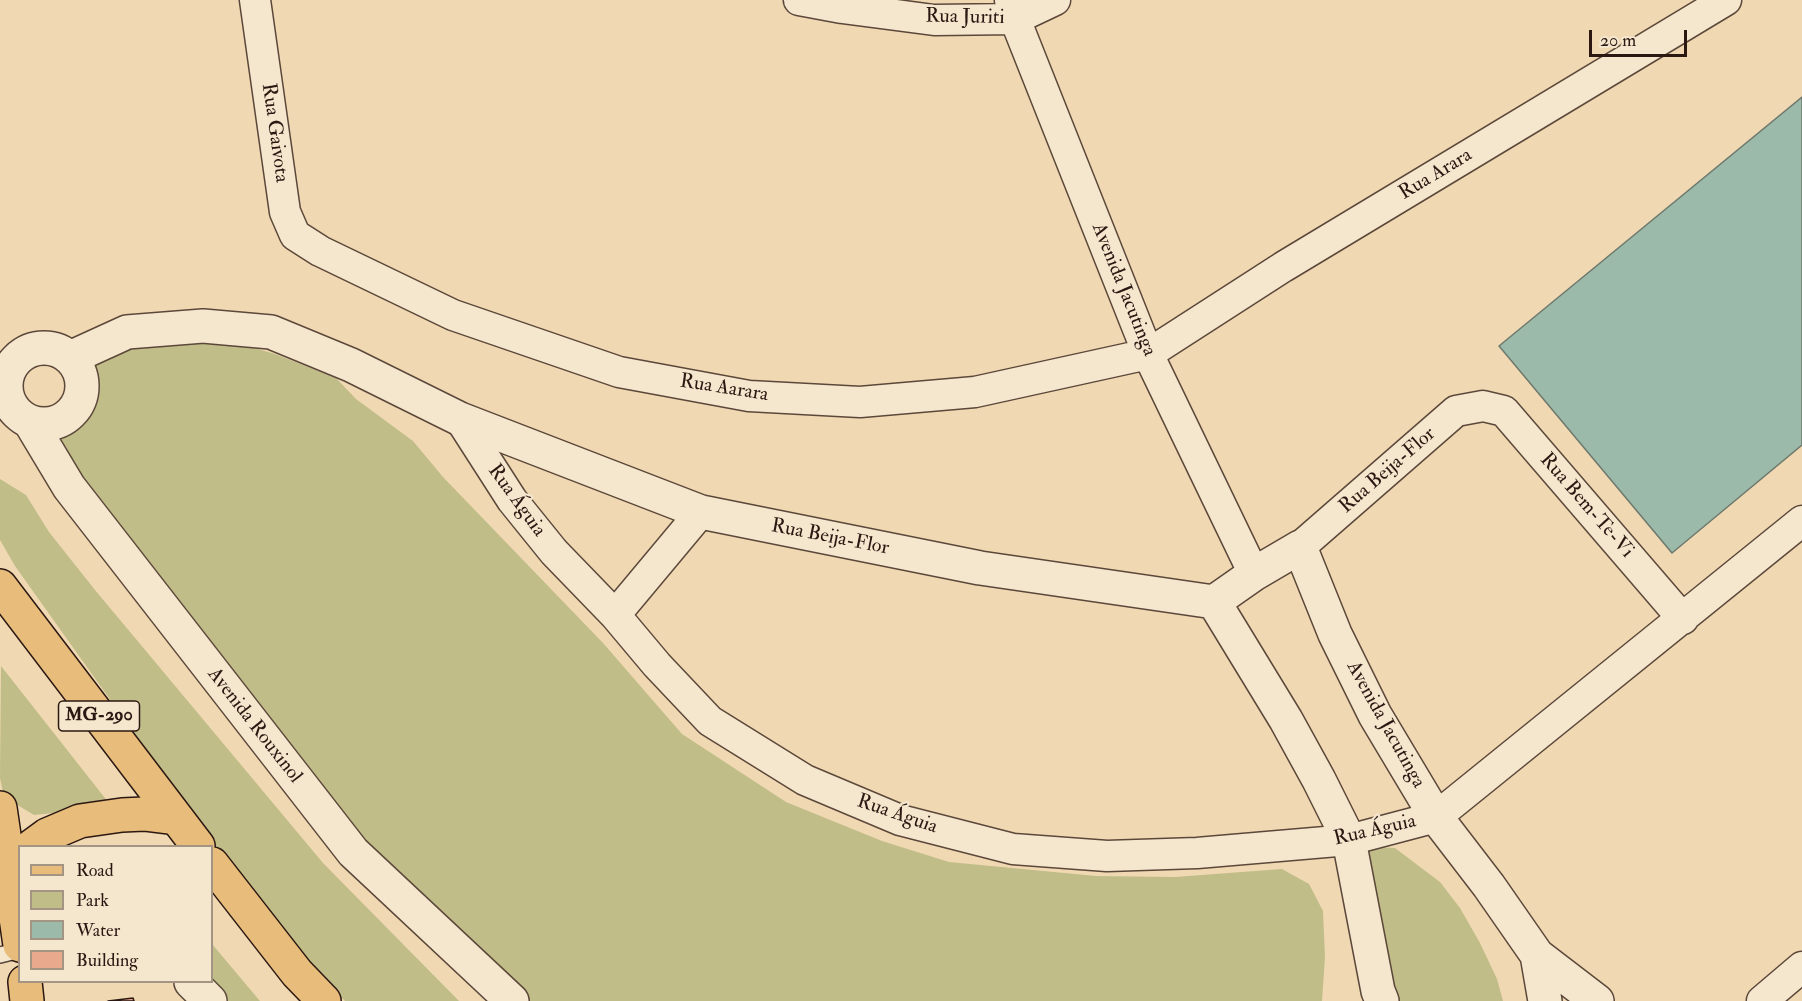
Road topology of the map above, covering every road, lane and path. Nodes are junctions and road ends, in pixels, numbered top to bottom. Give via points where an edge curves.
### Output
1 (255, 0) edge
2 (800, 0) edge
3 (1055, 0) edge
4 (1726, 0) edge
5 (1013, 10) edge
6 (320, 251) joint
7 (1148, 354) junction
8 (70, 358) junction
9 (4, 371) edge
10 (1483, 405) joint
11 (14, 414) edge
12 (460, 419) junction
13 (701, 512) junction
14 (1802, 521) edge
15 (1300, 548) junction
16 (1254, 574) junction
17 (0, 586) edge
18 (1214, 602) junction
19 (615, 615) junction
20 (1683, 619) junction
21 (0, 807) edge
22 (1436, 817) junction
23 (176, 818) junction
24 (1349, 840) junction
25 (29, 845) edge
26 (41, 845) edge
27 (197, 845) edge
28 (213, 865) edge
29 (18, 950) edge
30 (0, 955) edge
31 (1537, 955) junction
32 (1802, 967) edge
33 (25, 983) edge
34 (174, 983) edge
35 (193, 983) edge
36 (1378, 998) edge
37 (27, 1001) edge
38 (182, 1001) edge
39 (210, 1001) edge
40 (324, 1001) edge
41 (512, 1001) edge
42 (1545, 1001) edge
43 (1597, 1001) edge
44 (1762, 1001) edge

1 - 6 street, Rua Gaivota via 285,212 295,235
2 - 5 street, Rua Juriti via 934,20
3 - 5 street, Rua Juriti
4 - 7 street, Rua Arara via 1282,267
5 - 7 street, Avenida Jacutinga
6 - 7 street, Rua Aarara via 453,315 619,372 749,396 860,402 975,392
7 - 16 street, Avenida Jacutinga
8 - 9 street via 54,349 36,348
8 - 11 street via 80,372 82,390 76,407 64,419 48,424
8 - 12 street via 127,332 203,326 271,332 351,364
9 - 11 street
10 - 15 street, Rua Beija-Flor via 1456,411
10 - 20 street, Rua Bem-Te-Vi via 1504,411
11 - 41 street, Avenida Rouxinol via 353,852
12 - 13 street, Rua Beija-Flor
12 - 19 street, Rua Águia via 512,500 554,552
13 - 18 street, Rua Beija-Flor via 981,568
13 - 19 street
14 - 20 street, Rua Águia
15 - 16 street
15 - 22 street, Avenida Jacutinga via 1335,634 1370,704
16 - 18 street
17 - 23 main road, MG-290
18 - 24 street via 1286,720
19 - 24 street, Rua Águia via 710,721 805,780 900,820 1013,849 1107,856 1197,854
20 - 22 street, Rua Águia
21 - 25 main road
22 - 24 street, Rua Águia
22 - 31 street, Avenida Jacutinga
23 - 26 main road via 144,814 80,821
23 - 27 main road, MG-290
24 - 36 street
28 - 40 main road via 297,973
29 - 30 lane
31 - 42 street, Avenida Jacutinga
31 - 43 street
32 - 44 street
33 - 37 main road
34 - 38 street
35 - 39 street

